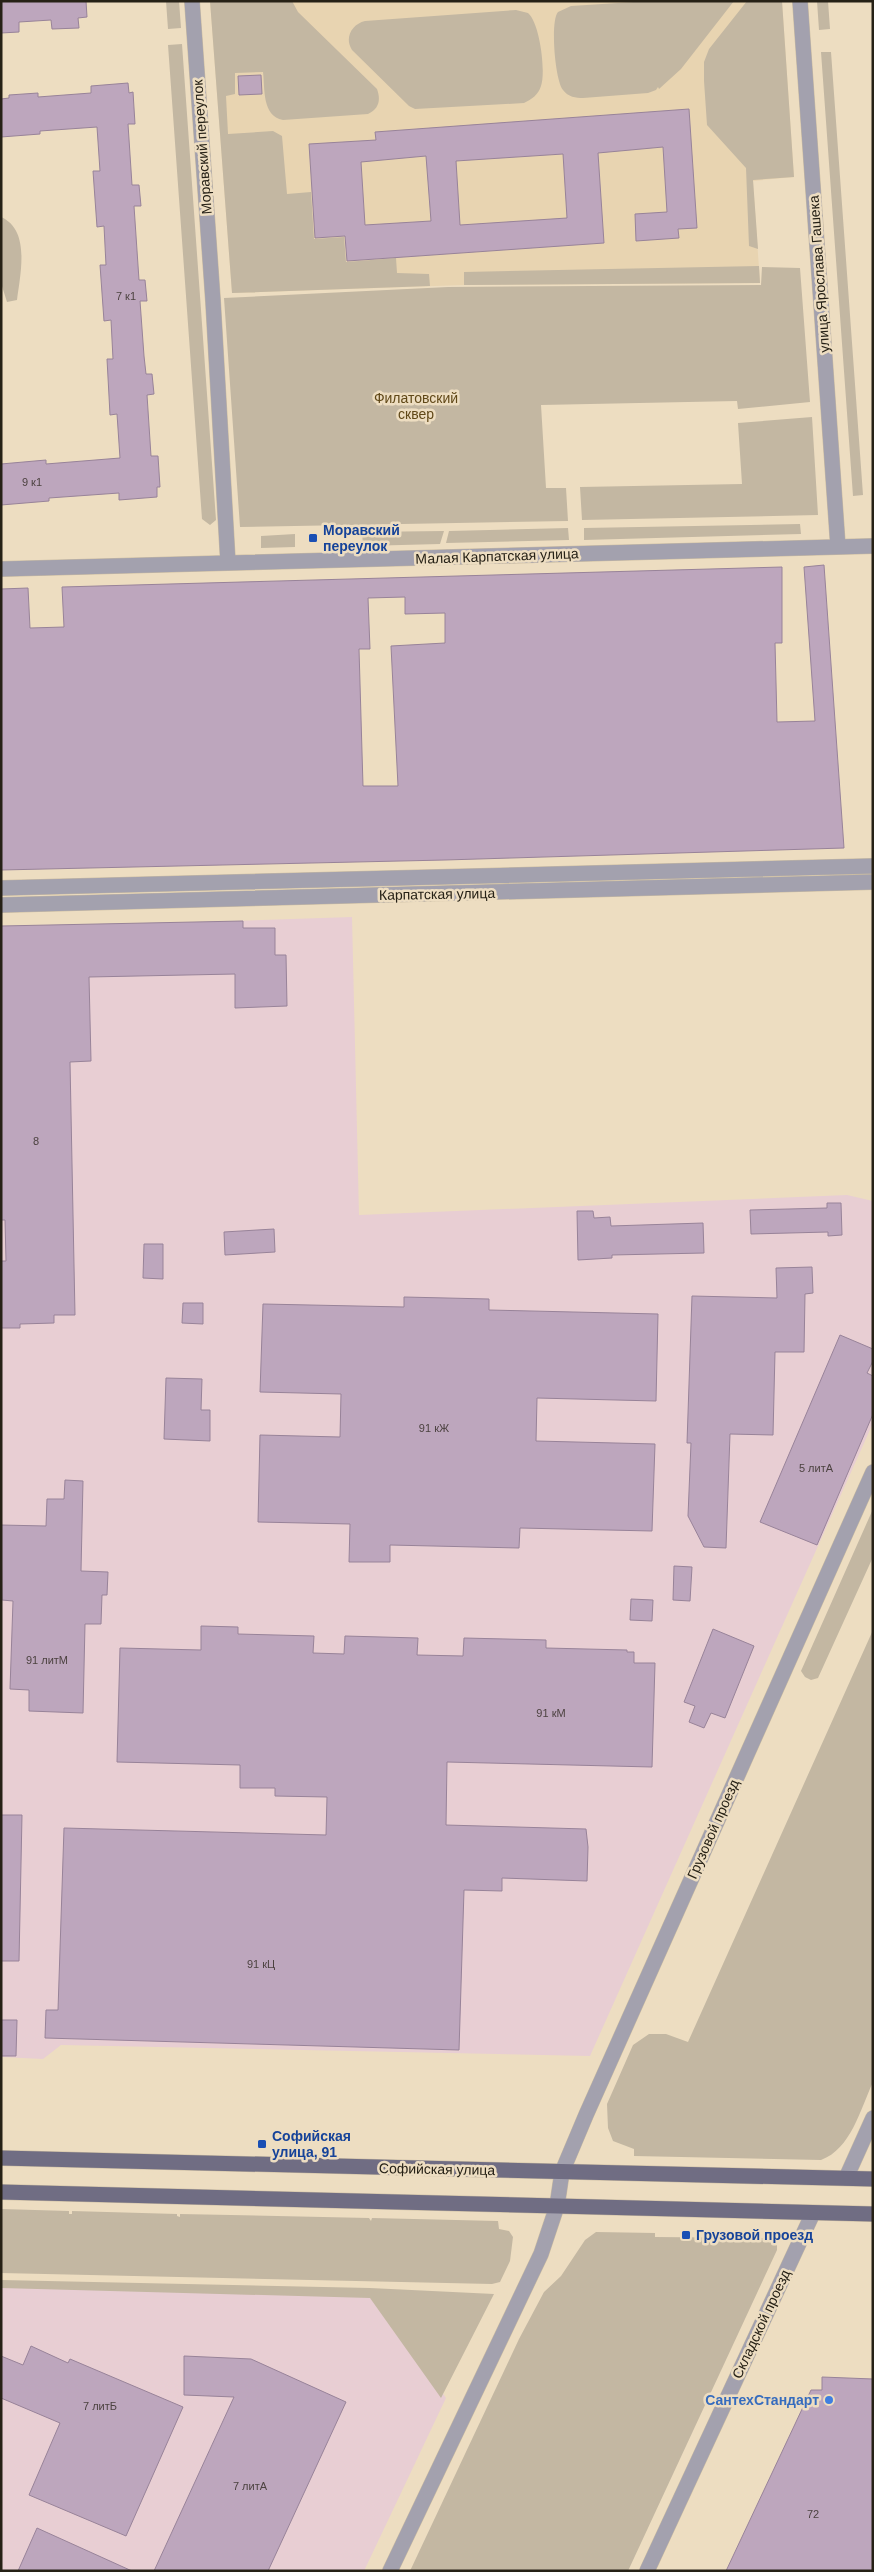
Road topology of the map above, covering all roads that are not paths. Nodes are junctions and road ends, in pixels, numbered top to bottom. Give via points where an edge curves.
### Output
1 (192, 1) edge
2 (800, 1) edge
3 (873, 546) edge
4 (838, 547) junction
5 (228, 563) junction
6 (1, 569) edge
7 (873, 866) edge
8 (873, 882) edge
9 (1, 888) edge
10 (1, 905) edge
11 (873, 1472) edge
12 (873, 2118) edge
13 (1, 2158) edge
14 (562, 2172) junction
15 (846, 2178) junction
16 (873, 2179) edge
17 (1, 2192) edge
18 (557, 2206) junction
19 (813, 2213) junction
20 (873, 2214) edge
21 (390, 2571) edge
22 (647, 2571) edge

1 - 5 street, Моравский переулок
2 - 4 street, улица Ярослава Гашека
3 - 4 street, Малая Карпатская улица
4 - 5 street, Малая Карпатская улица
5 - 6 street, Малая Карпатская улица
7 - 9 street, Карпатская улица
8 - 10 street, Карпатская улица
11 - 14 street, Грузовой проезд
12 - 15 street
13 - 14 main road, Софийская улица
14 - 15 main road, Софийская улица
14 - 18 street, Грузовой проезд
15 - 16 main road, Софийская улица
17 - 18 main road
18 - 19 main road
18 - 21 street, Грузовой проезд via 541,2254
19 - 20 main road
19 - 22 street, Складской проезд

